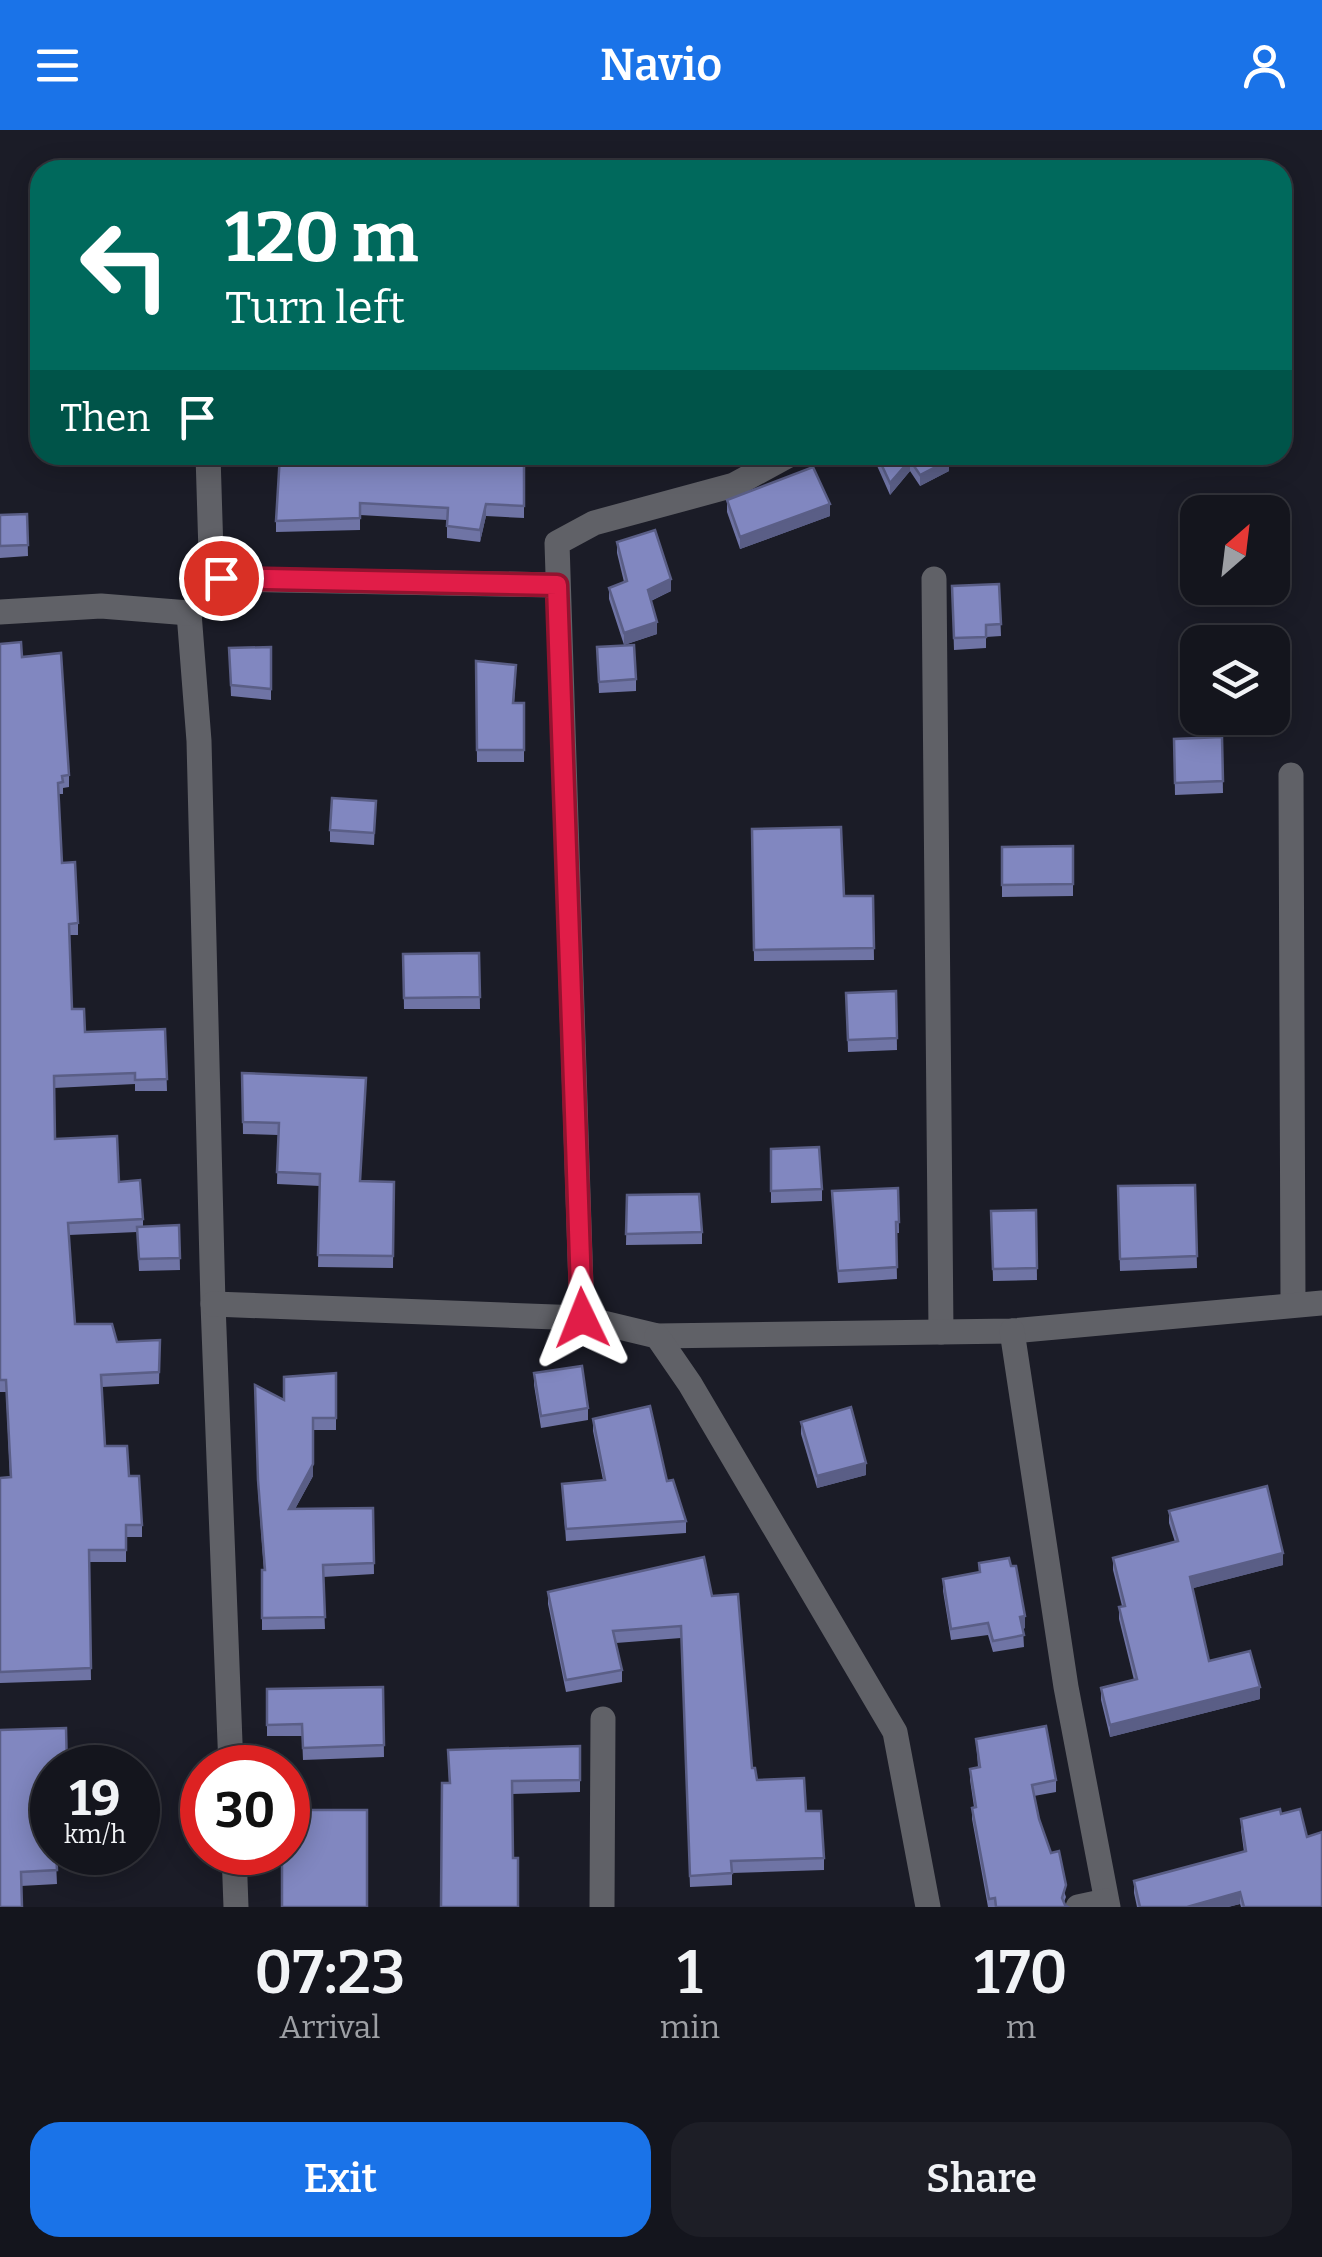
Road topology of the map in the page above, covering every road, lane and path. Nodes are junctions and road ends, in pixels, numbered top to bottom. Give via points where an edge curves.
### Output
1 (208, 465) edge
2 (771, 465) edge
3 (221, 578) junction
4 (934, 579) dead end
5 (557, 585) junction
6 (0, 612) edge
7 (189, 613) junction
8 (1291, 775) dead end
9 (1322, 1303) edge
10 (213, 1304) junction
11 (1292, 1304) junction
12 (582, 1318) junction
13 (1012, 1331) junction
14 (941, 1332) junction
15 (657, 1336) junction
16 (603, 1719) dead end
17 (230, 1745) edge
18 (235, 1875) edge
19 (1107, 1904) edge
20 (236, 1907) edge
21 (602, 1907) edge
22 (928, 1907) edge
23 (1078, 1907) edge

1 - 3 street via 212,553
2 - 5 street via 734,485 576,530 557,544
3 - 5 street
3 - 7 street
4 - 14 street
5 - 12 street
6 - 7 street via 100,606
7 - 10 street via 199,741
8 - 11 street
9 - 11 street
10 - 12 street
10 - 17 street
11 - 13 street
12 - 15 street
13 - 14 street
13 - 19 street
14 - 15 street
15 - 22 street via 895,1732
16 - 21 street
18 - 20 street
19 - 23 street

